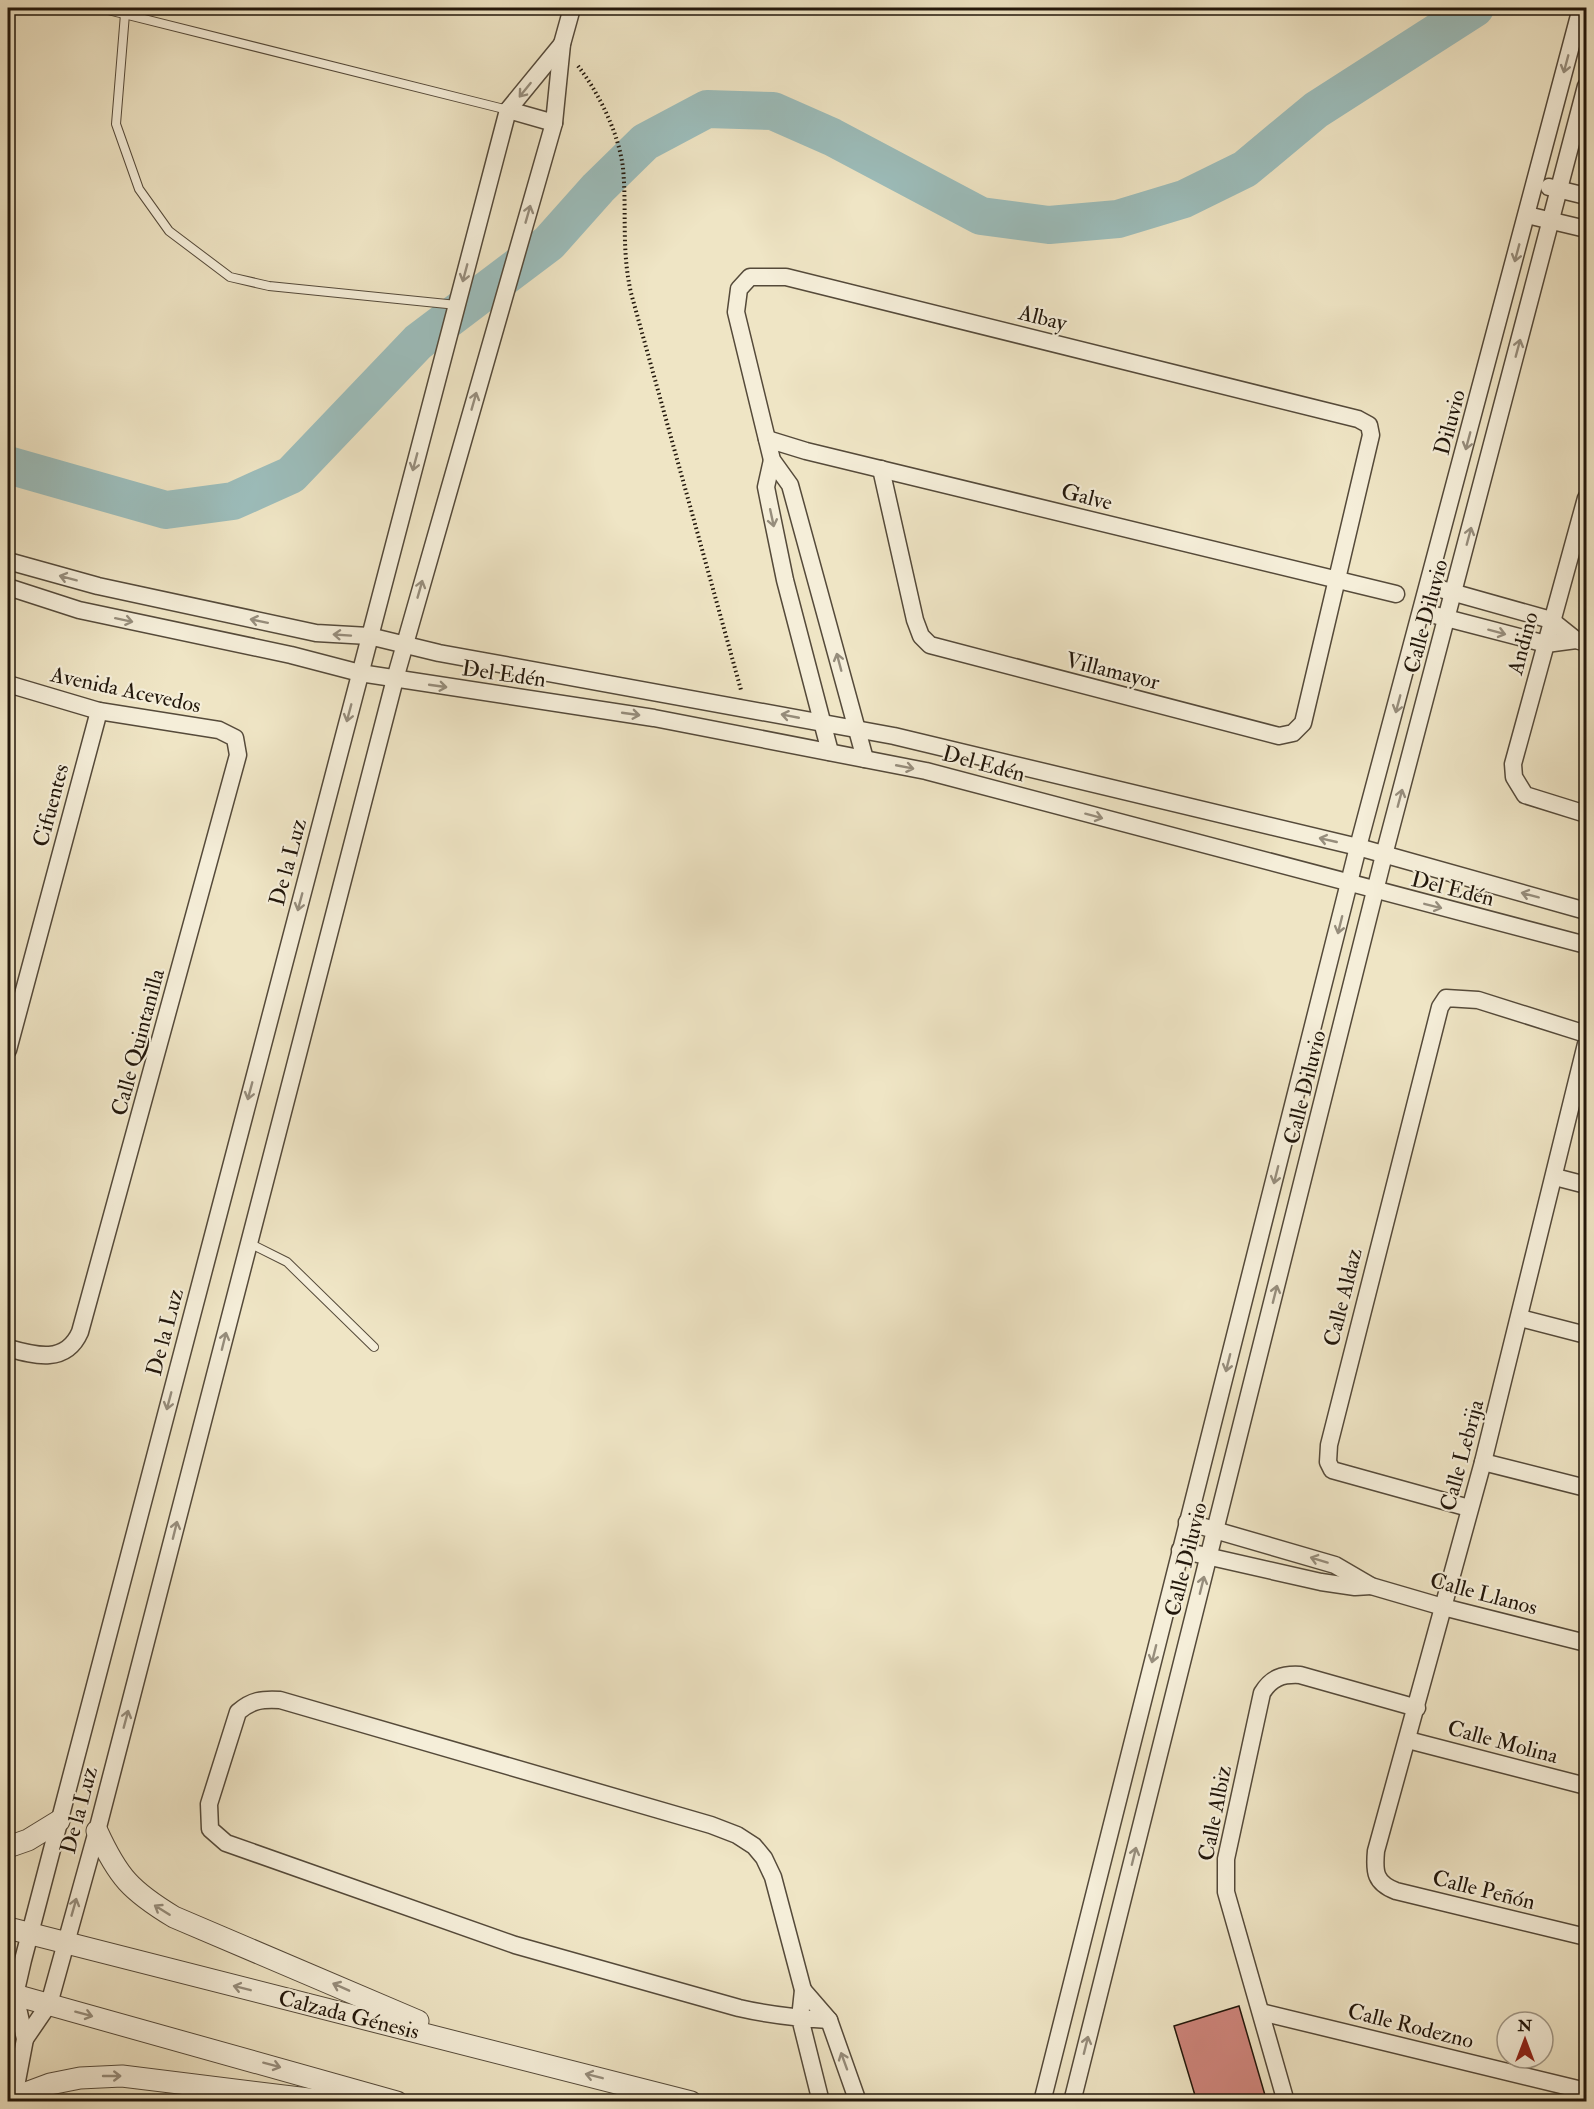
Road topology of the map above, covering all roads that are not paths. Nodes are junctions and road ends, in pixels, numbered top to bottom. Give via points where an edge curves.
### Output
1 (100, 8) edge
2 (572, 8) edge
3 (1581, 8) edge
4 (125, 14) junction
5 (562, 44) junction
6 (1587, 86) edge
7 (508, 110) junction
8 (554, 123) junction
9 (1535, 183) junction
10 (1560, 189) junction
11 (1587, 196) edge
12 (1527, 215) junction
13 (1551, 221) junction
14 (1587, 229) edge
15 (457, 305) junction
16 (767, 439) junction
17 (772, 460) junction
18 (881, 469) junction
19 (1586, 499) edge
20 (8, 561) edge
21 (1339, 572) junction
22 (1430, 586) junction
23 (8, 587) edge
24 (1455, 593) junction
25 (1396, 594) dead end
26 (1423, 612) junction
27 (1448, 619) junction
28 (1551, 620) junction
29 (369, 636) junction
30 (1581, 642) edge
31 (1546, 644) junction
32 (404, 645) junction
33 (360, 673) junction
34 (395, 680) junction
35 (8, 684) edge
36 (99, 711) junction
37 (822, 723) junction
38 (857, 729) junction
39 (235, 738) joint
40 (830, 752) junction
41 (865, 759) junction
42 (1587, 814) edge
43 (1359, 847) junction
44 (1384, 855) junction
45 (1351, 884) junction
46 (1376, 892) junction
47 (1587, 911) edge
48 (1587, 945) edge
49 (1587, 1034) edge
50 (1587, 1044) edge
51 (8, 1050) edge
52 (1555, 1178) junction
53 (1587, 1185) edge
54 (249, 1243) junction
55 (1520, 1318) junction
56 (1587, 1335) edge
57 (374, 1347) dead end
58 (8, 1348) edge
59 (1483, 1462) junction
60 (1587, 1488) edge
61 (1469, 1508) junction
62 (1187, 1522) junction
63 (1215, 1531) junction
64 (1180, 1550) junction
65 (1209, 1558) junction
66 (1371, 1586) junction
67 (1443, 1607) junction
68 (1587, 1643) edge
69 (1417, 1708) junction
70 (1408, 1740) junction
71 (1587, 1786) edge
72 (59, 1821) junction
73 (97, 1831) junction
74 (8, 1847) edge
75 (1376, 1877) joint
76 (8, 1928) edge
77 (30, 1934) junction
78 (1587, 1937) edge
79 (65, 1944) junction
80 (803, 1990) junction
81 (11, 1994) edge
82 (49, 2004) junction
83 (1261, 2012) junction
84 (800, 2018) junction
85 (829, 2020) junction
86 (25, 2039) junction
87 (471, 2045) junction
88 (1587, 2091) edge
89 (14, 2099) edge
90 (333, 2102) edge
91 (397, 2102) edge
92 (691, 2102) edge
93 (821, 2102) edge
94 (858, 2102) edge
95 (1042, 2102) edge
96 (1072, 2102) edge
97 (1286, 2102) edge

1 - 4 lane
2 - 5 street
3 -> 9 street, Diluvio
4 - 7 lane
4 - 15 lane via 116,123 139,189 169,231 230,277 269,285
5 -> 7 street
5 - 8 street, De la Luz
6 - 10 street, Calle Diluvio
7 - 8 street
7 -> 15 street, De la Luz
32 -> 8 street, De la Luz
9 - 10 street
9 - 12 street, Diluvio
10 - 11 street
10 - 13 street, Calle Diluvio
12 - 13 street
12 -> 22 street, Diluvio
13 - 14 street
24 -> 13 street, Calle Diluvio
15 -> 29 street, De la Luz
16 - 17 street, Albay
16 - 18 street, Galve
16 - 21 street, Albay via 736,312 736,297 743,282 765,275 1359,418 1369,425 1371,435
17 -> 37 street, Albay via 766,487
38 -> 17 street, Albay via 790,485
18 - 21 street, Galve
18 - 21 street, Villamayor via 915,620 921,636 930,645 1279,736 1293,732 1303,723
19 - 28 street, Andino
29 -> 20 street, Del Edén via 316,633 98,586
21 - 25 street, Galve
22 - 24 street
22 - 26 street, Diluvio
23 -> 33 street, Del Edén via 79,610
24 - 27 street, Calle Diluvio
24 - 28 street
26 - 27 street
26 -> 43 street, Diluvio
27 -> 31 street
44 -> 27 street, Calle Diluvio
28 - 30 street
28 - 31 street, Andino
29 - 32 street, Del Edén
29 - 33 street, De la Luz
30 - 31 street
31 - 42 street, Andino via 1514,753 1514,777 1525,795
32 - 34 street, De la Luz
37 -> 32 street, Del Edén
33 - 34 street, Del Edén
33 -> 72 street, De la Luz
34 -> 40 street, Del Edén via 654,718
34 - 54 street, De la Luz
35 - 36 street, Avenida Acevedos
36 - 39 street, Avenida Acevedos via 219,730
36 - 51 street, Cifuentes
37 - 38 street, Del Edén
37 - 40 street, Albay
38 - 41 street, Albay
43 -> 38 street, Del Edén
39 - 58 street, Calle Quintanilla via 238,755 85,1318 75,1344 67,1352 51,1355
40 - 41 street, Del Edén
41 -> 45 street, Del Edén via 926,771
43 - 44 street, Del Edén
43 - 45 street, Diluvio
44 - 46 street, Calle Diluvio
47 -> 44 street, Del Edén
45 - 46 street, Del Edén
45 -> 62 street, Diluvio
46 -> 48 street, Del Edén
63 -> 46 street, Calle Diluvio
49 - 61 street, Calle Aldaz via 1478,1000 1446,998 1435,1019 1328,1454 1332,1470 1343,1475
50 - 52 street, Calle Lebrija
52 - 53 street
52 - 55 street, Calle Lebrija
54 - 57 lane via 287,1262
73 -> 54 street, De la Luz
55 - 56 street
55 - 59 street, Calle Lebrija
59 - 60 street
59 - 61 street, Calle Lebrija
61 - 67 street, Calle Lebrija
62 - 63 street
62 - 64 street, Diluvio
63 - 65 street, Calle Diluvio
66 -> 63 street via 1335,1565
64 - 65 street
64 -> 95 street, Diluvio
65 - 66 street via 1322,1582
96 -> 65 street, Calle Diluvio
66 - 67 street, Calle Llanos
67 - 68 street, Calle Llanos
67 - 69 street, Calle Lebrija
69 - 70 street, Calle Lebrija
69 - 83 street, Calle Albiz via 1300,1675 1275,1678 1262,1693 1225,1876 1226,1892
70 - 71 street, Calle Molina
70 - 75 street, Calle Lebrija via 1376,1851
72 - 74 street
72 - 77 street, De la Luz
79 -> 73 street, De la Luz
87 -> 73 street via 174,1917 123,1880
75 - 78 street, Calle Peñón via 1396,1891
76 - 77 street, Calzada Génesis
77 - 79 street, Calzada Génesis
77 - 81 street, De la Luz
79 - 82 street, De la Luz
87 -> 79 street, Calzada Génesis
80 - 84 street
80 - 84 street via 765,1858 737,1835 280,1700 250,1702 238,1712 209,1804 210,1828 226,1843 515,1945 739,2008
80 - 85 street
81 - 82 street
81 - 86 street, De la Luz
82 - 86 street, De la Luz
82 -> 91 street
83 - 88 street, Calle Rodezno
83 - 97 street, Calle Albiz
84 - 85 street
84 - 93 street
94 -> 85 street
86 - 89 street, De la Luz
92 -> 87 street, Calzada Génesis
89 -> 90 street via 50,2084 122,2076

